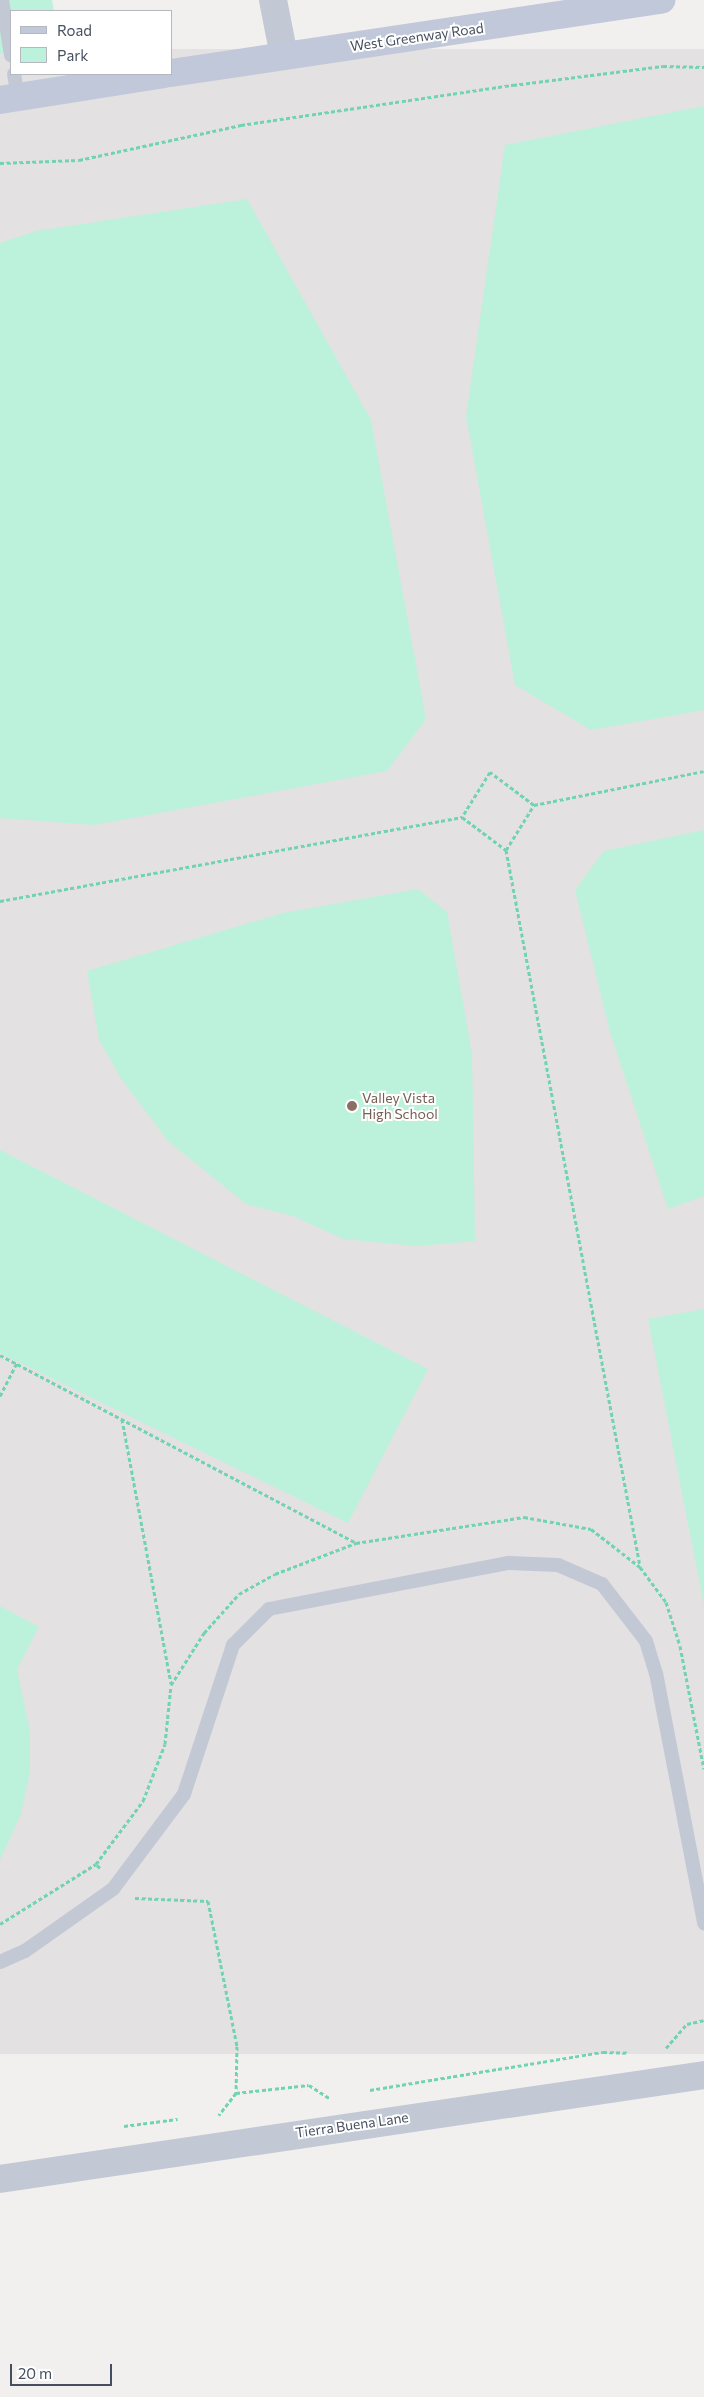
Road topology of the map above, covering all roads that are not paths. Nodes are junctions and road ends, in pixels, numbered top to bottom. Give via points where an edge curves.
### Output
1 (2, 0) edge
2 (273, 0) edge
3 (662, 0) edge
4 (10, 49) edge
5 (284, 56) junction
6 (172, 73) edge
7 (155, 75) edge
8 (11, 90) edge
9 (704, 1924) edge
10 (0, 1962) edge
11 (704, 2075) edge
12 (0, 2179) edge

1 - 4 lane
2 - 5 street
3 - 5 main road, West Greenway Road
5 - 6 main road, West Greenway Road
7 - 8 main road
9 - 10 lane via 656,1673 646,1640 602,1584 558,1565 509,1563 269,1609 233,1645 184,1794 118,1883 66,1924
11 - 12 street, Tierra Buena Lane

